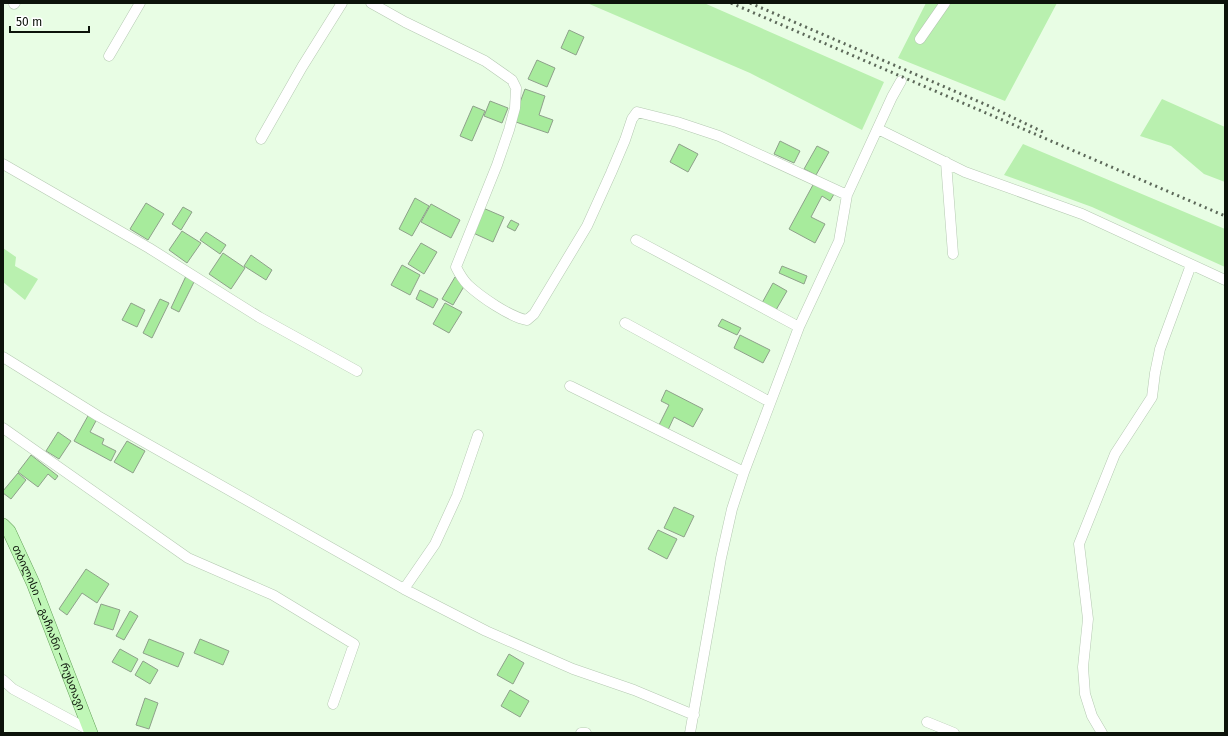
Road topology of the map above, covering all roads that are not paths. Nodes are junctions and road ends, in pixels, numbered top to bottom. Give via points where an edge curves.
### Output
1 (140, 3) edge
2 (342, 3) edge
3 (371, 3) edge
4 (945, 3) edge
5 (920, 39) dead end
6 (109, 56) dead end
7 (901, 81) dead end
8 (878, 129) junction
9 (261, 139) dead end
10 (946, 162) junction
11 (3, 164) edge
12 (847, 195) junction
13 (636, 240) dead end
14 (953, 254) dead end
15 (1190, 265) junction
16 (1225, 280) edge
17 (625, 323) dead end
18 (799, 327) junction
19 (3, 357) edge
20 (357, 372) dead end
21 (570, 386) dead end
22 (770, 402) junction
23 (3, 428) edge
24 (478, 435) dead end
25 (744, 472) junction
26 (3, 525) edge
27 (404, 589) junction
28 (3, 680) edge
29 (332, 704) dead end
30 (694, 715) junction
31 (927, 722) dead end
32 (91, 732) edge
33 (581, 733) edge
34 (586, 733) edge
35 (690, 733) edge
36 (954, 733) edge
37 (1102, 733) edge

1 - 6 street
2 - 9 street
3 - 12 street via 485,61 512,80 516,88 515,108 509,130 456,267 468,284 482,296 519,319 527,320 534,314 584,232 637,112 719,136
4 - 5 street
7 - 8 street
8 - 10 street
8 - 12 street
10 - 14 street
10 - 15 street via 965,172 1082,214
11 - 20 street via 149,248 259,317
12 - 18 street via 839,240
13 - 18 street
15 - 16 street
15 - 37 street via 1160,349 1152,397 1115,454 1079,544 1088,618 1083,667 1085,694 1092,716
17 - 22 street
18 - 22 street
19 - 27 street via 98,416
21 - 25 street
22 - 25 street
23 - 29 street via 188,558 273,595 354,644
24 - 27 street via 457,496 435,544
25 - 30 street via 721,558
26 - 32 main road, თბილისი — გაჩიანი — რუსთავი via 9,531 33,583
27 - 30 street via 486,631 573,669 634,690
28 - 32 street via 13,689
30 - 35 street
31 - 36 street
33 - 34 street

